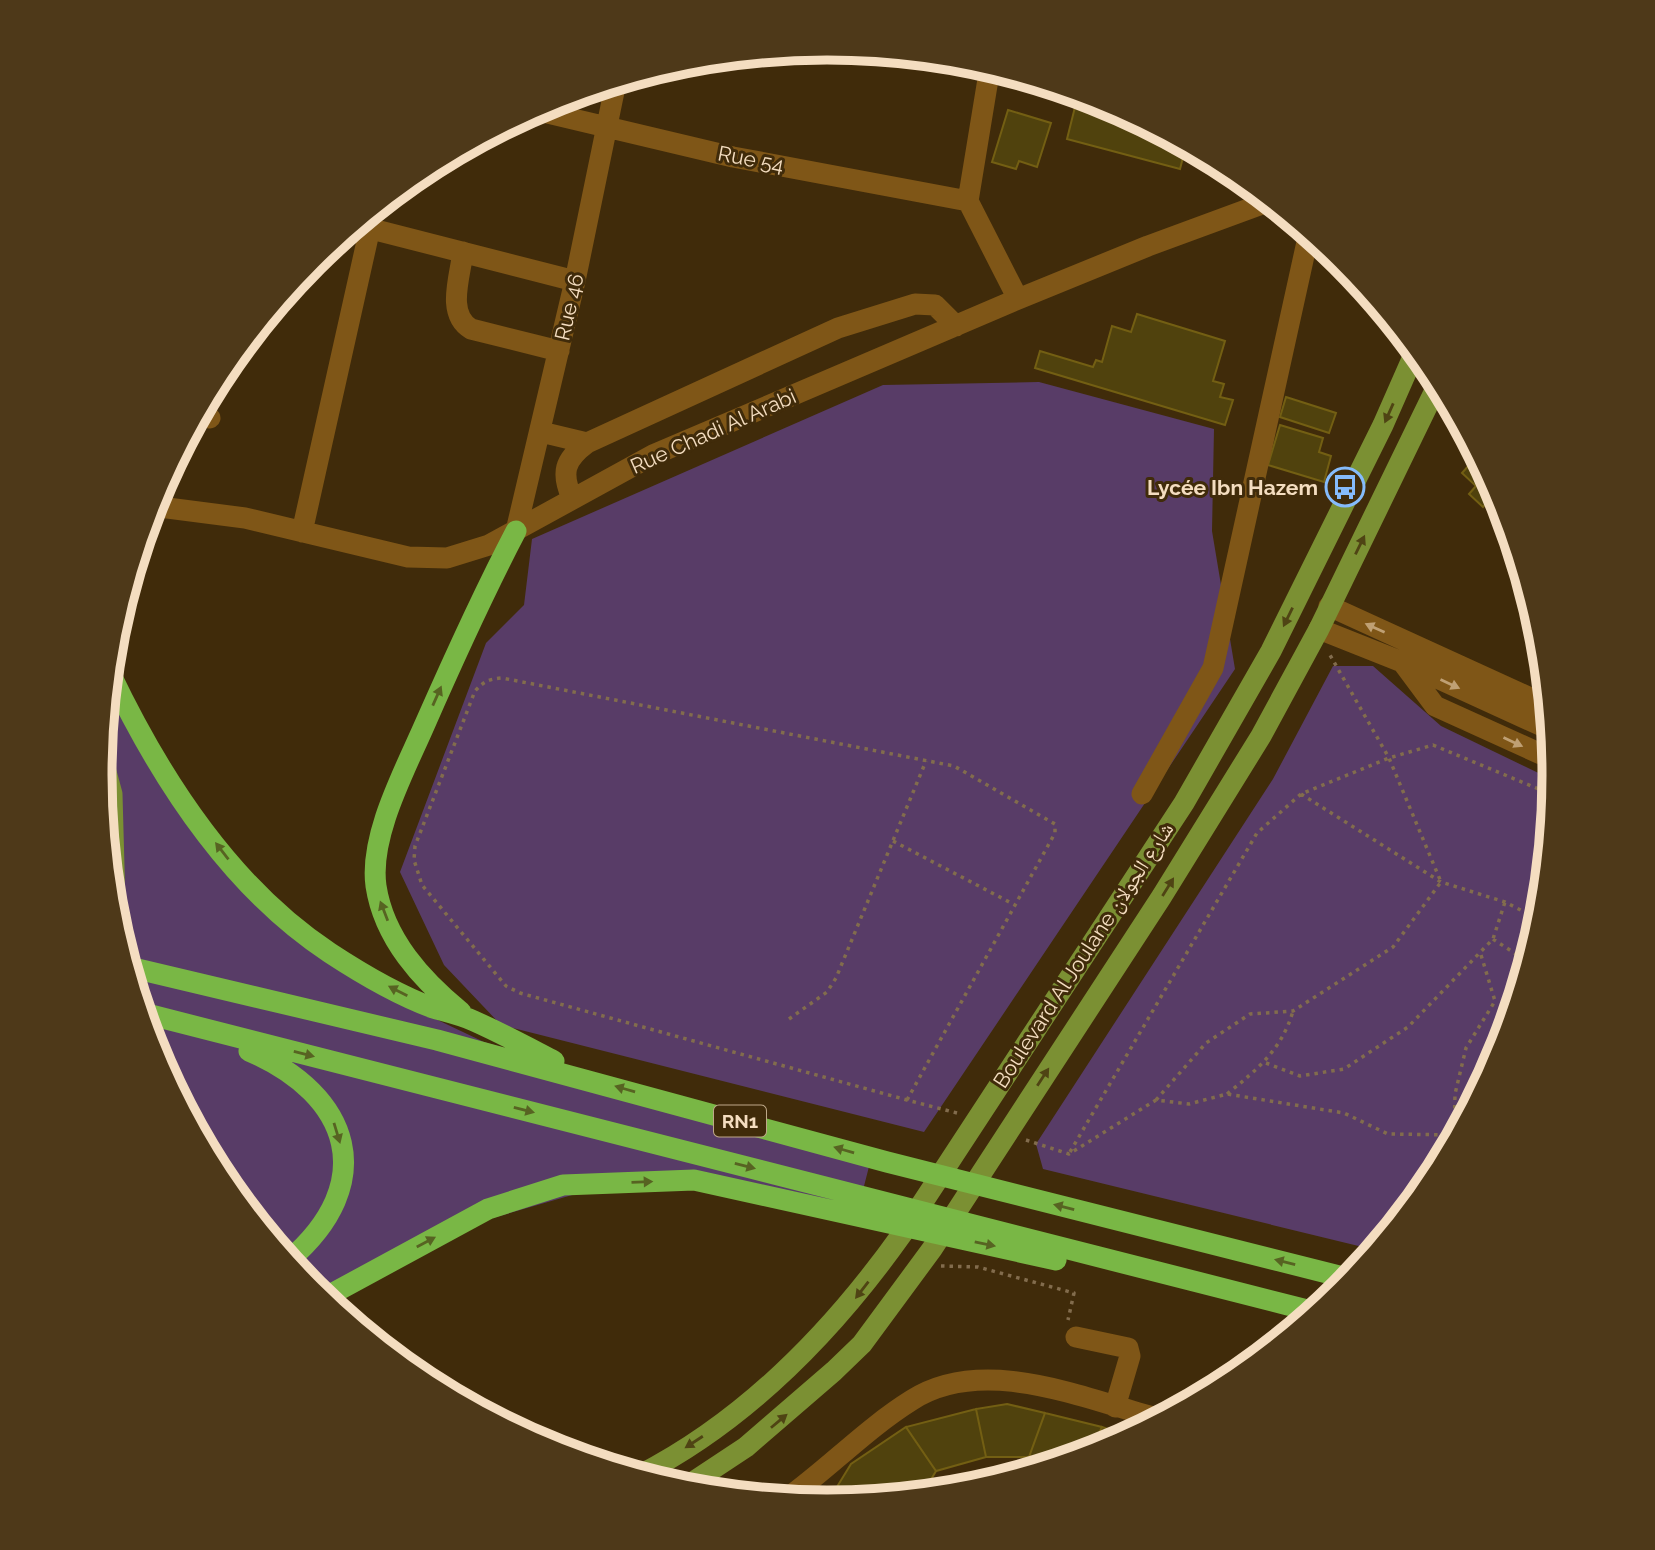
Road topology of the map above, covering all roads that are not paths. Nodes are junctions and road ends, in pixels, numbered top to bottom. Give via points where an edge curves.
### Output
1 (988, 78) edge
2 (614, 92) edge
3 (553, 114) edge
4 (608, 127) junction
5 (968, 201) junction
6 (1259, 204) edge
7 (367, 228) edge
8 (362, 232) edge
9 (1307, 244) edge
10 (463, 252) junction
11 (575, 281) junction
12 (1018, 299) junction
13 (956, 326) junction
14 (559, 351) junction
15 (1411, 361) edge
16 (1433, 394) edge
17 (541, 432) junction
18 (587, 443) junction
19 (572, 498) junction
20 (164, 507) edge
21 (516, 531) junction
22 (302, 532) junction
23 (1329, 606) junction
24 (1315, 636) junction
25 (1402, 662) junction
26 (118, 687) edge
27 (1539, 702) edge
28 (1541, 725) edge
29 (1542, 755) edge
30 (1142, 794) dead end
31 (139, 969) edge
32 (154, 1016) edge
33 (471, 1019) junction
34 (190, 1025) junction
35 (594, 1080) junction
36 (296, 1254) edge
37 (389, 1262) junction
38 (1338, 1276) edge
39 (1190, 1282) junction
40 (328, 1287) edge
41 (334, 1292) edge
42 (1303, 1309) edge
43 (1076, 1337) road end
44 (1115, 1407) junction
45 (1147, 1415) edge
46 (651, 1468) edge
47 (698, 1479) edge
48 (807, 1490) edge

1 - 5 street
2 - 4 street, Rue 46
3 - 4 street, Rue 54
4 - 5 street, Rue 54 via 733,157
4 - 11 street, Rue 46
5 - 12 street
6 - 12 street, Rue Chadi Al Arabi
7 - 10 street
8 - 22 street
9 - 30 street via 1213,668
10 - 11 street
10 - 14 street via 456,307 462,323
11 - 14 street, Rue 46
12 - 13 street, Rue Chadi Al Arabi
13 - 18 street via 935,305 915,304 886,312 838,328
13 - 19 street, Rue Chadi Al Arabi via 653,455
14 - 17 street, Rue 46
15 -> 46 main road, Boulevard Al Joulane شارع الجولان via 1271,651 1184,803 902,1234 860,1293 794,1362 706,1434
23 -> 16 main road, Boulevard Al Joulane شارع الجولان
17 - 18 street
17 - 21 street, Rue 46
18 - 19 street via 566,464 564,479
19 - 21 street, Rue Chadi Al Arabi
20 - 22 street, Rue Chadi Al Arabi via 216,512
21 - 22 street, Rue Chadi Al Arabi via 467,554 426,559
33 -> 21 highway via 432,988 405,954 383,908 375,869 383,827 417,744 476,608
23 - 24 main road, Boulevard Al Joulane شارع الجولان
27 -> 23 street
24 - 25 street
47 -> 24 main road, Boulevard Al Joulane شارع الجولان via 746,1447 834,1371 935,1258 1210,820
25 -> 28 street
25 -> 29 street via 1435,706
33 -> 26 highway via 432,1007 368,975 330,953 271,906 189,808 150,750
31 - 35 highway, RN1
32 - 34 highway, RN1
33 - 35 highway
34 -> 36 highway via 279,1064 303,1081 330,1112 342,1147 338,1197 324,1226
34 -> 39 highway, RN1
38 -> 35 highway, RN1 via 887,1162
37 -> 39 highway via 488,1209 563,1185 694,1180 1121,1274
37 - 40 highway
37 - 41 highway
39 - 42 highway, RN1
43 - 44 street via 1128,1348 1130,1356
44 - 45 street
44 - 48 street via 1007,1380 948,1385 912,1399

